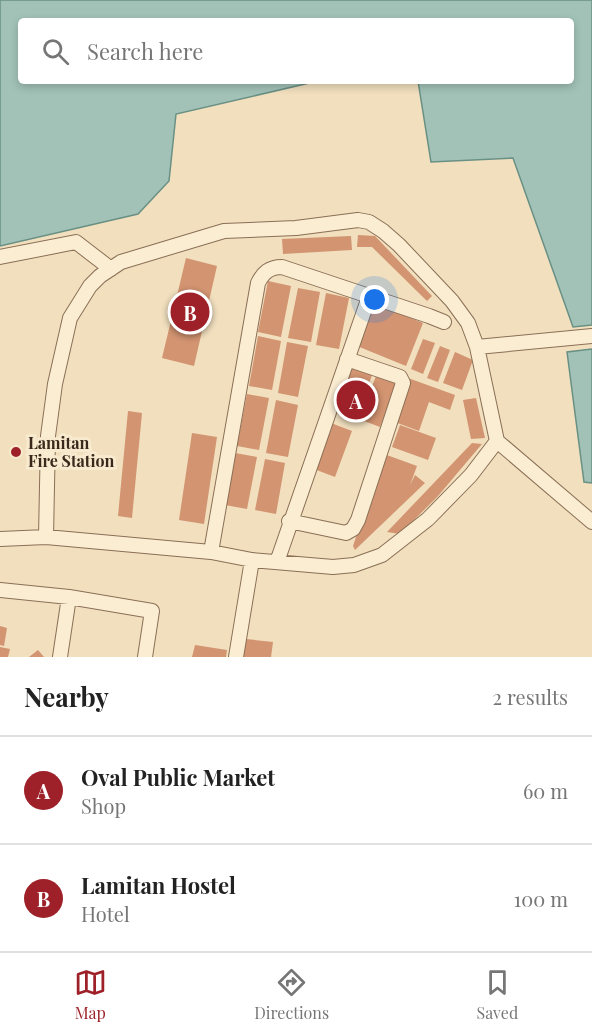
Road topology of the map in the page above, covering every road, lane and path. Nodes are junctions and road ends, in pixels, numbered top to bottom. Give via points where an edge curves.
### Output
1 (0, 258) edge
2 (111, 269) junction
3 (369, 297) junction
4 (444, 322) dead end
5 (592, 336) edge
6 (477, 347) junction
7 (346, 359) junction
8 (497, 441) junction
9 (289, 521) junction
10 (592, 522) edge
11 (46, 537) junction
12 (0, 539) edge
13 (211, 552) junction
14 (252, 560) junction
15 (277, 562) junction
16 (0, 590) edge
17 (69, 597) junction
18 (60, 657) edge
19 (145, 657) edge
20 (236, 657) edge

1 - 2 street via 76,242
2 - 6 street via 141,255 224,231 369,222 383,231 452,301 468,322
2 - 11 street via 90,286 70,318 48,436
3 - 4 street
3 - 7 street
3 - 13 street via 282,267 267,270 262,276 255,295
5 - 6 street
6 - 8 street
7 - 9 street
7 - 9 street via 400,377 403,383 358,520 346,533
8 - 10 street
8 - 15 street via 453,495 382,555 343,567
9 - 15 street
11 - 12 street
11 - 13 street
13 - 14 street
14 - 15 street
14 - 20 street
16 - 17 street
17 - 18 street
17 - 19 street via 152,611

